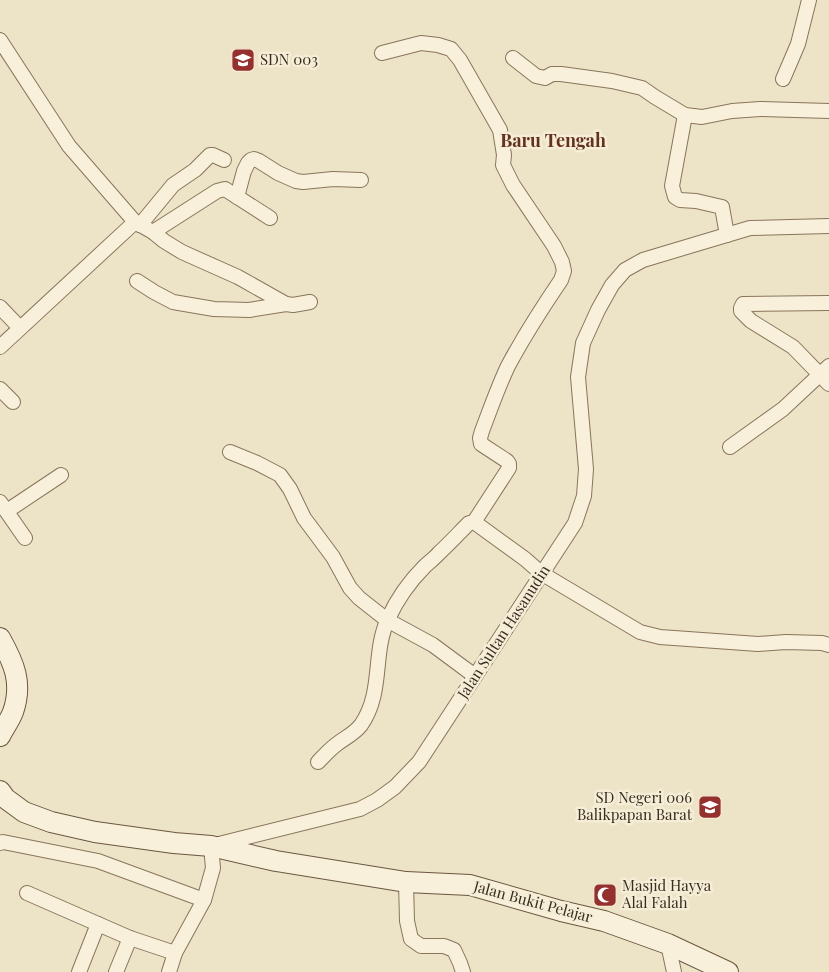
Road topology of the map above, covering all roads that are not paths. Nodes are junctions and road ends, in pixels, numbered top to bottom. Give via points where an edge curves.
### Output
1 (809, 0) edge
2 (0, 40) edge
3 (382, 53) dead end
4 (513, 58) dead end
5 (783, 79) dead end
6 (829, 111) edge
7 (686, 115) junction
8 (224, 160) dead end
9 (360, 180) dead end
10 (237, 197) junction
11 (270, 218) dead end
12 (137, 224) junction
13 (829, 226) edge
14 (153, 232) junction
15 (727, 235) junction
16 (137, 281) dead end
17 (310, 302) dead end
18 (829, 303) edge
19 (286, 304) junction
20 (0, 307) edge
21 (20, 328) junction
22 (0, 347) edge
23 (826, 375) edge
24 (0, 389) edge
25 (13, 402) dead end
26 (730, 447) dead end
27 (230, 452) dead end
28 (61, 475) dead end
29 (3, 506) edge
30 (474, 522) junction
31 (25, 538) dead end
32 (542, 573) junction
33 (387, 620) junction
34 (0, 638) edge
35 (829, 645) edge
36 (475, 676) junction
37 (0, 736) edge
38 (318, 762) dead end
39 (0, 791) edge
40 (0, 843) edge
41 (211, 846) junction
42 (406, 882) junction
43 (28, 894) dead end
44 (204, 900) junction
45 (98, 924) junction
46 (130, 938) junction
47 (668, 944) junction
48 (174, 953) junction
49 (79, 972) edge
50 (116, 972) edge
51 (168, 972) edge
52 (462, 972) edge
53 (674, 972) edge
54 (728, 972) edge

1 - 5 street via 798,44
2 - 12 street via 69,146
3 - 30 street via 421,44 451,49 500,130 504,155 502,165 564,266 562,280 525,336 500,383 482,431 481,444 507,461 508,468
4 - 7 street via 536,76 545,78 561,74 642,88
6 - 7 street via 760,109 702,117
7 - 15 street via 673,192 680,200 722,206
8 - 12 street via 214,155 208,157 173,185
9 - 10 street via 296,181 254,159 244,171
10 - 11 street
10 - 14 street via 225,189 218,191
12 - 14 street
12 - 21 street
13 - 15 street, Jalan Sultan Hasanudin via 750,228
14 - 19 street via 182,252 238,277
15 - 32 street, Jalan Sultan Hasanudin via 631,266 612,285 598,310 583,342 578,377 586,470 584,496 575,522
16 - 19 street via 173,302 214,309 248,310
17 - 19 street
18 - 23 street via 743,304 740,308 751,321 793,348
20 - 21 street
21 - 22 street
23 - 26 street
24 - 25 street
27 - 33 street via 280,475 350,588
28 - 29 street
29 - 31 street
30 - 32 street
30 - 33 street via 468,524 413,579
32 - 35 street via 640,632 660,637 758,644 822,642
32 - 36 street, Jalan Sultan Hasanudin
33 - 36 street via 433,645
33 - 38 street via 379,648 377,680 370,709 354,734 338,743
34 - 37 street via 16,673 18,687 12,713
36 - 41 street, Jalan Sultan Hasanudin via 419,762 377,800 360,809
39 - 41 street, Jalan Sultan Hasanudin via 24,812 51,822 95,832
40 - 44 street via 98,860
41 - 42 street, Jalan Bukit Pelajar via 276,861
41 - 44 street via 212,868
42 - 47 street, Jalan Bukit Pelajar via 470,885 604,921
42 - 52 street via 411,939 422,946 444,946 454,950
43 - 45 street
44 - 48 street
45 - 46 street
45 - 49 street
46 - 48 street
46 - 50 street
47 - 53 street
47 - 54 street, Jalan Bukit Pelajar
48 - 51 street

